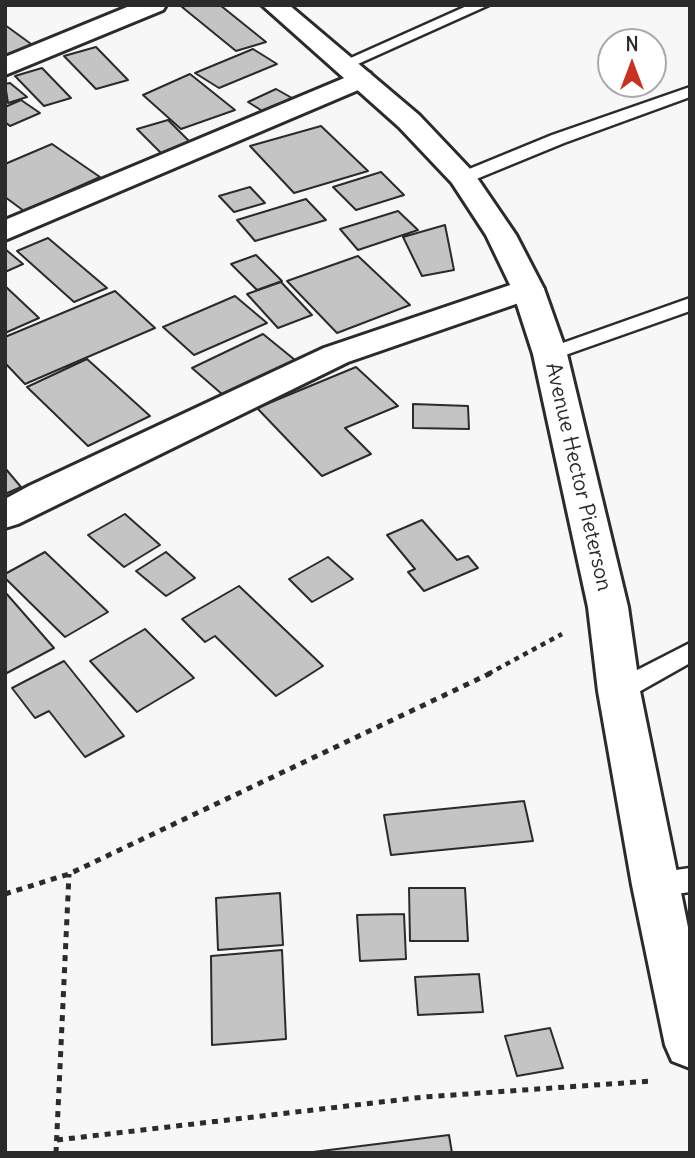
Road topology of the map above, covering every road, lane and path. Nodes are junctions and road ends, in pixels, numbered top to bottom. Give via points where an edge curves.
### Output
1 (154, 5) edge
2 (274, 5) edge
3 (482, 5) edge
4 (5, 67) edge
5 (352, 72) junction
6 (690, 92) edge
7 (463, 178) junction
8 (5, 231) edge
9 (528, 289) junction
10 (690, 304) edge
11 (550, 354) junction
12 (5, 515) edge
13 (608, 607) junction
14 (690, 652) edge
15 (619, 691) junction
16 (69, 874) junction
17 (672, 883) edge
18 (5, 894) edge
19 (690, 1045) edge
20 (663, 1081) dead end
21 (57, 1140) junction
22 (56, 1153) edge

1 - 4 street
2 - 5 street, Avenue Hector Pieterson
3 - 5 lane
5 - 7 street, Avenue Hector Pieterson via 410,121
5 - 8 street
6 - 7 lane
7 - 9 street, Avenue Hector Pieterson via 501,235
9 - 11 street, Avenue Hector Pieterson
9 - 12 street via 336,355
10 - 11 lane
11 - 13 street, Avenue Hector Pieterson
13 - 15 street, Avenue Hector Pieterson
13 - 16 path via 505,666
14 - 15 lane
15 - 17 street, Avenue Hector Pieterson
16 - 18 path
16 - 21 path
17 - 19 street, Avenue Hector Pieterson
20 - 21 path via 424,1097
21 - 22 path

